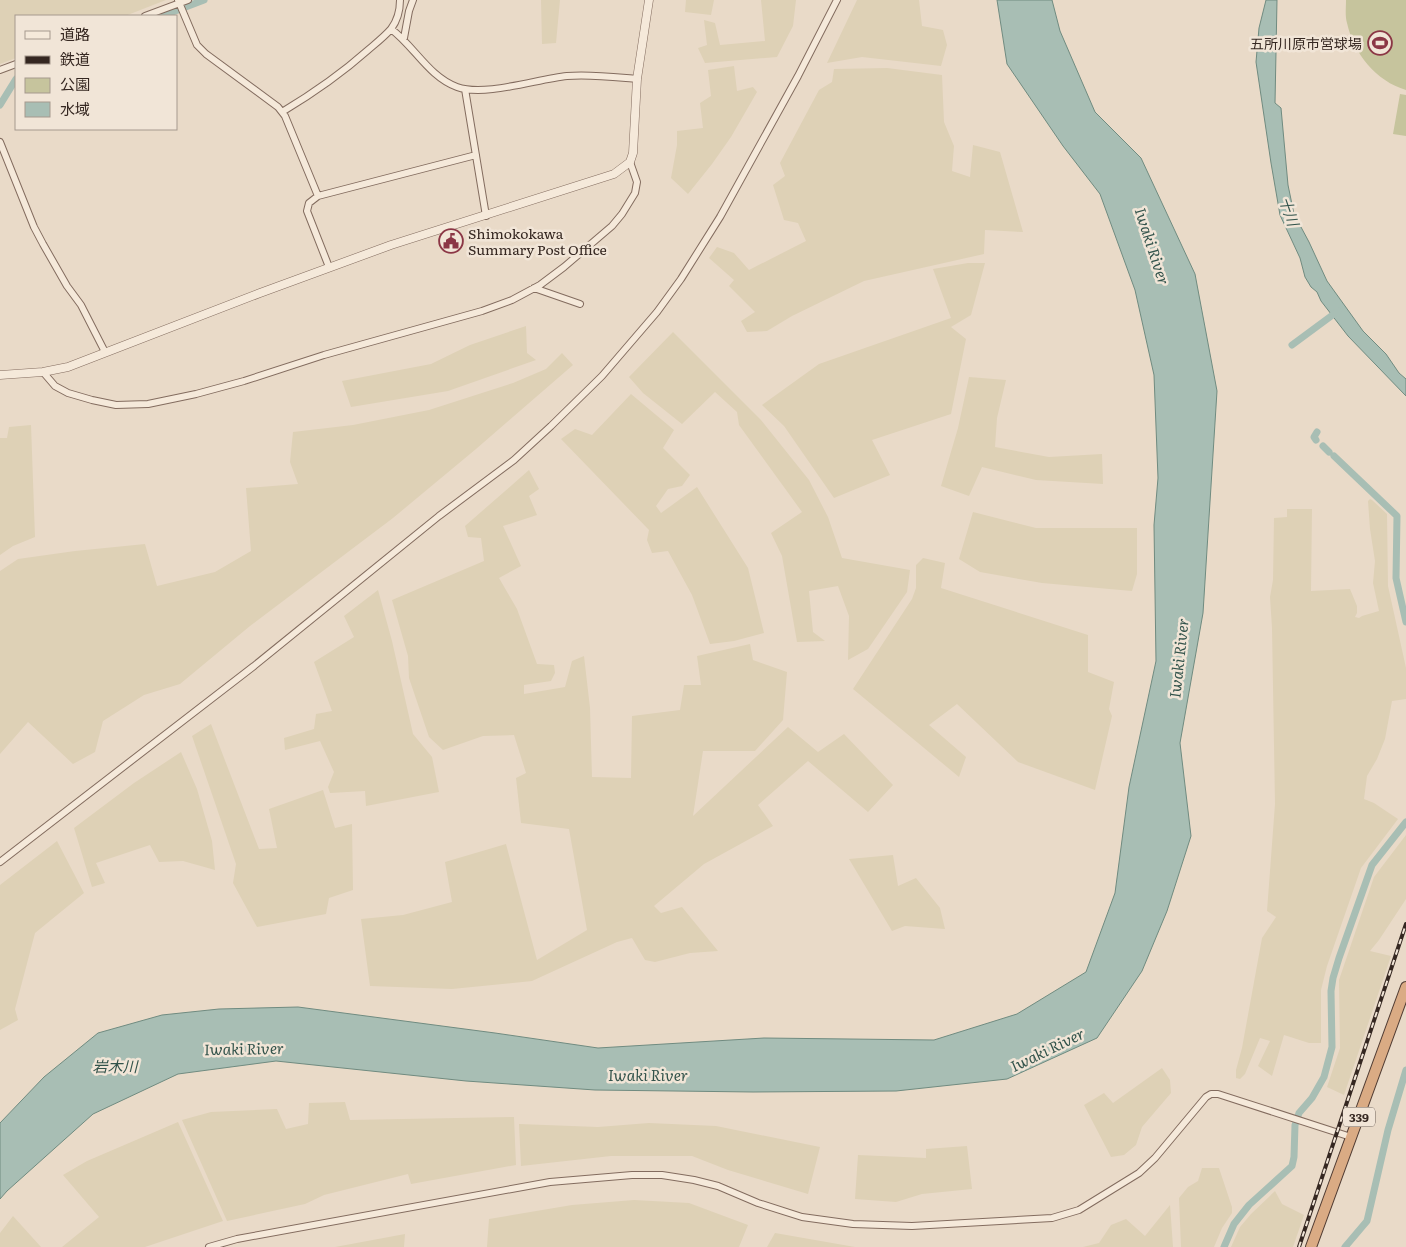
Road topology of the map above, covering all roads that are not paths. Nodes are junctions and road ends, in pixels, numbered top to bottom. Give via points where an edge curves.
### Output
1 (188, 0) edge
2 (400, 0) edge
3 (413, 0) edge
4 (649, 0) edge
5 (837, 0) edge
6 (180, 5) edge
7 (148, 15) edge
8 (391, 29) junction
9 (404, 38) junction
10 (15, 64) edge
11 (0, 70) edge
12 (636, 79) junction
13 (465, 89) junction
14 (282, 112) junction
15 (0, 142) edge
16 (476, 155) junction
17 (630, 162) junction
18 (318, 196) junction
19 (486, 216) junction
20 (329, 267) junction
21 (534, 288) junction
22 (580, 304) dead end
23 (105, 352) junction
24 (43, 372) junction
25 (0, 375) edge
26 (0, 862) edge
27 (1406, 987) edge
28 (1352, 1137) junction
29 (209, 1247) edge
30 (1311, 1247) edge

1 - 6 street
2 - 8 street
3 - 9 street
4 - 12 street
5 - 26 street via 720,217 657,312 602,376 514,460
6 - 7 street
6 - 14 street via 198,45
8 - 9 street
8 - 14 street via 318,90
9 - 13 street via 425,64 443,79
10 - 11 street
12 - 13 street via 568,76 510,87
12 - 17 street
13 - 16 street
14 - 18 street
15 - 23 street via 34,226
16 - 18 street
16 - 19 street
17 - 19 street via 614,174
17 - 21 street via 637,182 635,193 622,214 564,267
18 - 20 street via 309,204 307,211
19 - 20 street
20 - 23 street
21 - 22 street
21 - 24 street via 482,311 244,381 148,404 116,405 92,400 55,386
23 - 24 street via 68,367
24 - 25 street
27 - 28 highway, 339
28 - 29 street via 1211,1094 1139,1173 1078,1210 1052,1218 912,1226 853,1224 802,1217 694,1180 632,1175 550,1182
28 - 30 highway, 339

